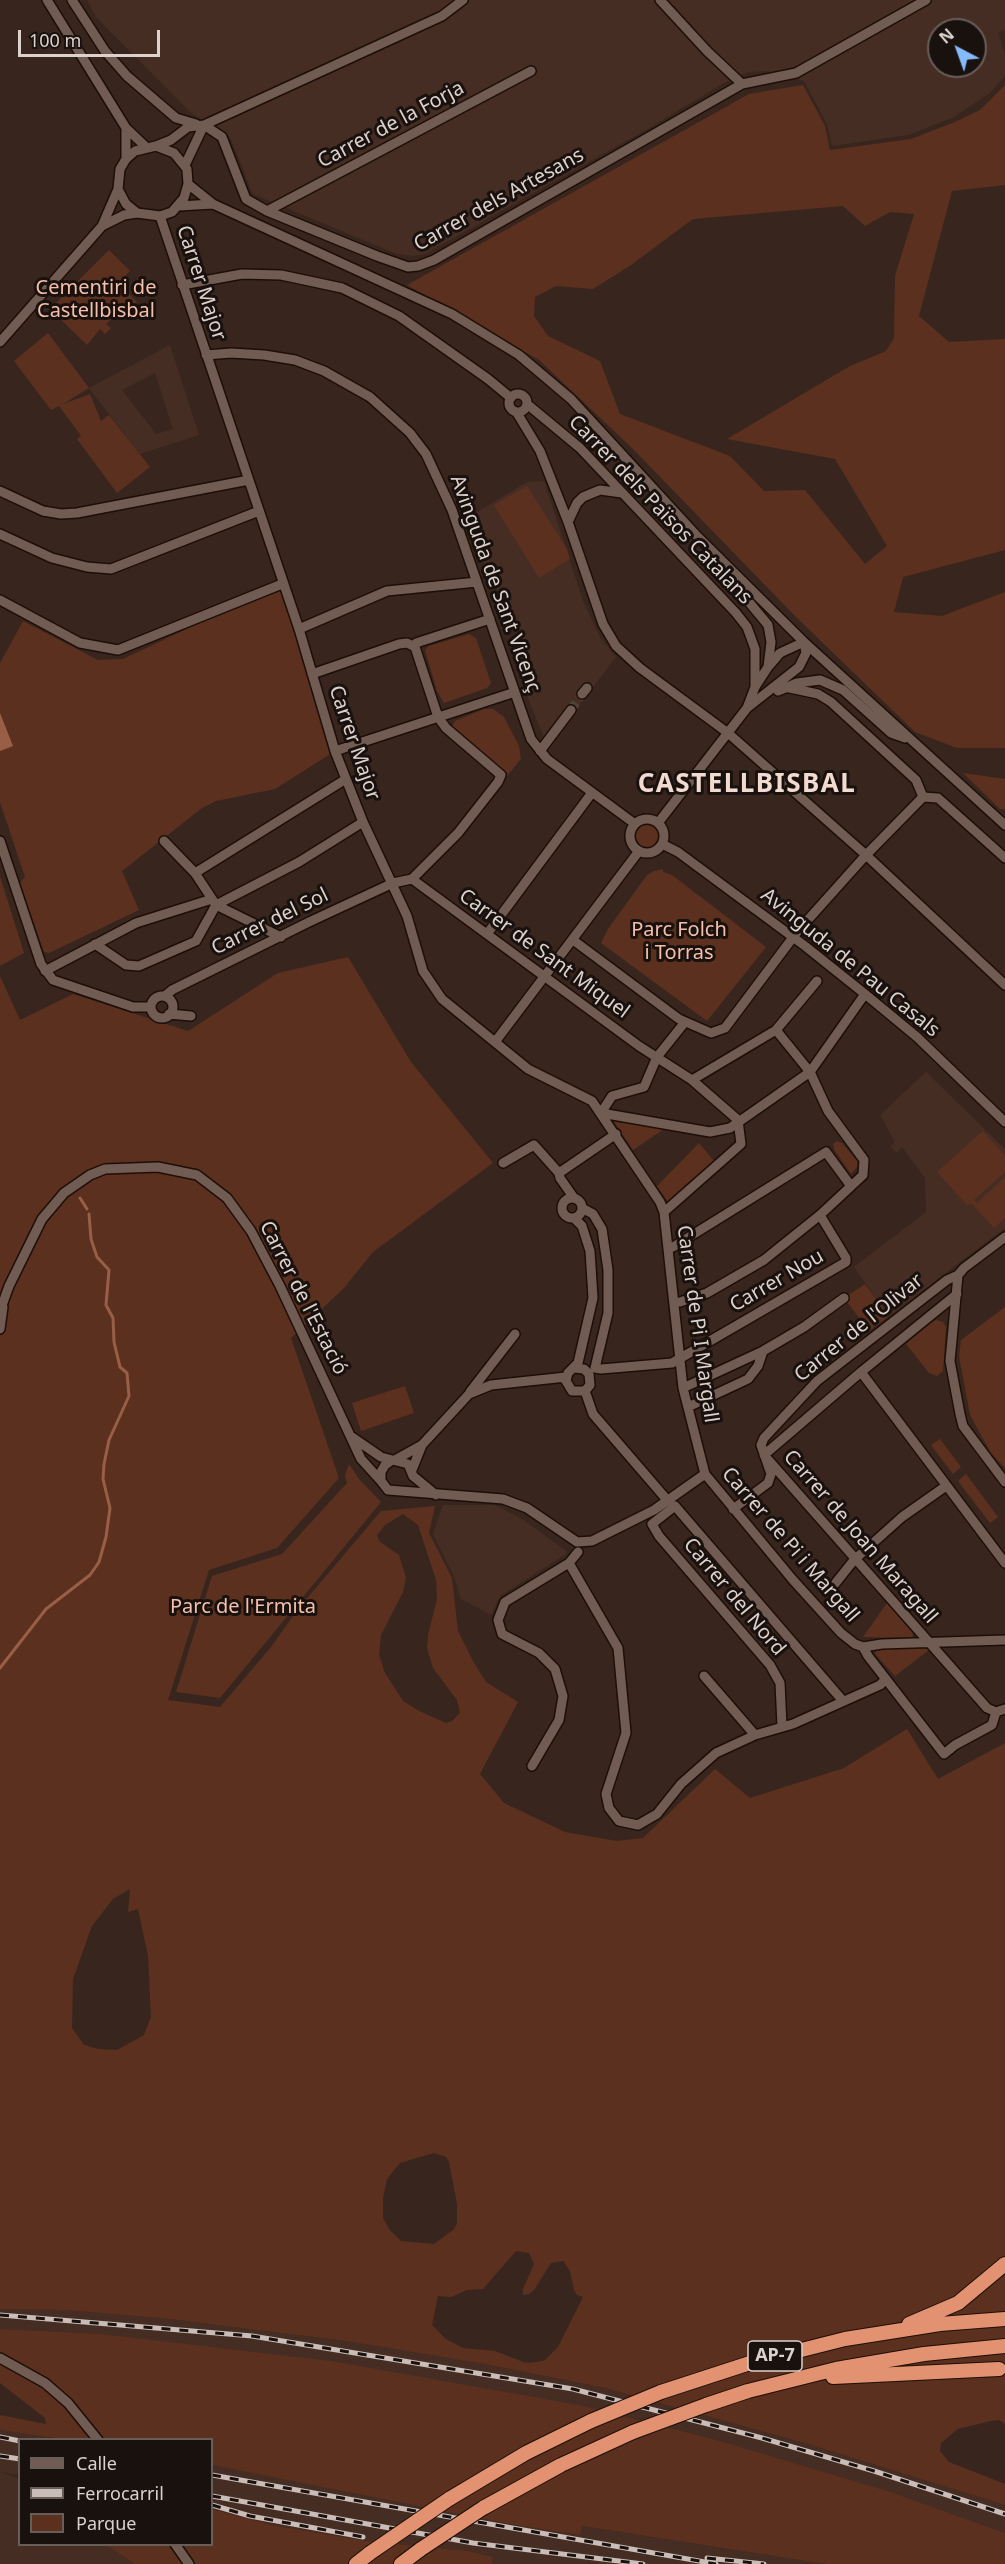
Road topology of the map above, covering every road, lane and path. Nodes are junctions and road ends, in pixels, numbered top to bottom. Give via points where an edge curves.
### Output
1 (47, 0) edge
2 (72, 0) edge
3 (463, 0) edge
4 (660, 0) edge
5 (926, 0) edge
6 (531, 71) dead end
7 (742, 84) junction
8 (204, 125) junction
9 (126, 128) junction
10 (151, 146) junction
11 (126, 159) junction
12 (185, 165) junction
13 (188, 184) junction
14 (118, 189) junction
15 (213, 204) junction
16 (179, 206) junction
17 (267, 211) junction
18 (137, 213) junction
19 (160, 216) junction
20 (102, 226) junction
21 (182, 285) junction
22 (0, 342) edge
23 (206, 355) junction
24 (511, 398) junction
25 (527, 404) junction
26 (517, 412) junction
27 (249, 480) junction
28 (0, 491) edge
29 (622, 493) junction
30 (259, 511) junction
31 (568, 522) junction
32 (0, 534) edge
33 (697, 536) junction
34 (477, 582) junction
35 (282, 584) junction
36 (0, 600) edge
37 (490, 619) junction
38 (299, 629) junction
39 (804, 642) junction
40 (415, 647) junction
41 (768, 667) junction
42 (312, 674) junction
43 (754, 687) junction
44 (785, 687) junction
45 (515, 692) junction
46 (747, 708) junction
47 (571, 710) tunnel mouth
48 (438, 717) junction
49 (728, 733) junction
50 (910, 740) junction
51 (335, 751) junction
52 (540, 751) junction
53 (345, 779) junction
54 (591, 794) junction
55 (923, 797) junction
56 (363, 822) junction
57 (658, 823) junction
58 (635, 824) junction
59 (1005, 825) edge
60 (0, 841) edge
61 (164, 841) dead end
62 (662, 844) junction
63 (639, 851) junction
64 (866, 855) junction
65 (1005, 858) edge
66 (195, 873) junction
67 (411, 879) junction
68 (393, 883) junction
69 (214, 902) junction
70 (487, 934) junction
71 (281, 937) junction
72 (793, 937) junction
73 (573, 940) junction
74 (94, 944) junction
75 (45, 971) junction
76 (544, 976) junction
77 (817, 981) dead end
78 (1005, 985) edge
79 (865, 994) junction
80 (165, 996) junction
81 (151, 1007) junction
82 (169, 1014) junction
83 (191, 1016) dead end
84 (685, 1022) junction
85 (776, 1030) junction
86 (495, 1042) junction
87 (657, 1057) junction
88 (810, 1072) junction
89 (692, 1080) junction
90 (601, 1113) junction
91 (738, 1120) junction
92 (1005, 1122) edge
93 (616, 1134) junction
94 (503, 1163) dead end
95 (559, 1173) junction
96 (851, 1186) junction
97 (574, 1198) junction
98 (582, 1208) junction
99 (664, 1212) junction
100 (820, 1215) junction
101 (574, 1218) junction
102 (1005, 1237) edge
103 (673, 1247) dead end
104 (958, 1275) junction
105 (941, 1284) junction
106 (957, 1291) junction
107 (844, 1298) dead end
108 (680, 1302) dead end
109 (2, 1308) edge
110 (0, 1329) edge
111 (515, 1334) dead end
112 (763, 1351) junction
113 (680, 1359) junction
114 (574, 1368) junction
115 (591, 1369) junction
116 (861, 1372) junction
117 (566, 1377) junction
118 (683, 1388) junction
119 (585, 1391) junction
120 (469, 1394) junction
121 (688, 1407) junction
122 (350, 1435) junction
123 (422, 1445) junction
124 (764, 1455) junction
125 (393, 1460) junction
126 (413, 1473) junction
127 (705, 1474) junction
128 (381, 1481) junction
129 (1005, 1482) edge
130 (946, 1486) junction
131 (404, 1491) junction
132 (436, 1495) junction
133 (672, 1504) junction
134 (733, 1509) junction
135 (581, 1546) junction
136 (855, 1560) junction
137 (569, 1563) junction
138 (1005, 1563) edge
139 (830, 1590) dead end
140 (1005, 1640) edge
141 (929, 1642) junction
142 (863, 1647) junction
143 (704, 1676) dead end
144 (886, 1679) junction
145 (843, 1701) junction
146 (1000, 1711) edge
147 (782, 1726) junction
148 (755, 1735) junction
149 (532, 1766) dead end
150 (1005, 2264) edge
151 (1005, 2319) edge
152 (893, 2331) junction
153 (1005, 2346) edge
154 (0, 2358) edge
155 (999, 2369) dead end
156 (792, 2379) junction
157 (97, 2438) edge
158 (176, 2546) edge
159 (189, 2564) edge
160 (356, 2564) edge
161 (401, 2564) edge

1 - 9 street
2 - 8 street via 105,51 127,76 176,118
3 - 8 street via 442,16
4 - 7 street
5 - 7 street, Carrer dels Artesans via 796,73
6 - 17 street, Carrer de la Forja
7 - 17 street, Carrer dels Artesans via 418,266 408,267 377,256
8 - 10 street via 188,127 171,140
8 - 12 street
8 - 17 street, Carrer dels Artesans via 222,137 246,199
9 - 10 street
9 - 11 street
10 - 11 street
10 - 12 street via 174,153
11 - 14 street via 120,169
12 - 13 street
13 - 15 street
13 - 16 street
14 - 18 street via 126,204
14 - 20 street
15 - 16 street
15 - 33 street via 452,314 519,355 585,413
16 - 19 street
18 - 19 street
18 - 20 street
19 - 21 street, Carrer Major
20 - 22 street
21 - 23 street, Carrer Major
21 - 24 street via 242,274 282,275 342,288 399,316
23 - 27 street, Carrer Major
23 - 34 street, Avinguda de Sant Vicenç via 231,352 295,360 370,396 410,433 426,454 452,510
24 - 25 street via 521,395
24 - 26 street via 509,406
25 - 26 street
25 - 29 street, Carrer dels Països Catalans via 580,448
26 - 31 street via 540,452
27 - 28 street via 61,514 43,511
27 - 30 street, Carrer Major
29 - 31 street via 592,493 577,503
29 - 43 street, Carrer dels Països Catalans via 747,627 754,649
30 - 32 street via 111,569 52,558
30 - 35 street, Carrer Major
31 - 49 street via 603,624 616,646
33 - 39 street
33 - 41 street via 768,625
34 - 37 street, Avinguda de Sant Vicenç
34 - 38 street via 387,591
35 - 36 street via 118,650 80,643
35 - 38 street, Carrer Major
37 - 40 street via 416,643
37 - 45 street, Avinguda de Sant Vicenç
38 - 42 street, Carrer Major
39 - 41 street via 780,653
39 - 46 street via 806,653 799,667
39 - 50 street
40 - 42 street via 399,644
40 - 48 street
41 - 43 street
42 - 51 street, Carrer Major
43 - 46 street
44 - 46 street
44 - 50 street via 820,680 843,690 891,733
44 - 55 street via 818,694 831,702 916,780
45 - 48 street
45 - 52 street, Avinguda de Sant Vicenç via 531,739
46 - 49 street
47 - 52 street
48 - 51 street
48 - 67 street via 501,775 458,833
49 - 57 street
49 - 64 street
50 - 59 street
51 - 53 street, Carrer Major
52 - 54 street, Avinguda de Sant Vicenç
53 - 56 street, Carrer Major
53 - 66 street
54 - 58 street, Avinguda de Sant Vicenç
54 - 70 street
55 - 64 street
55 - 65 street via 938,798
56 - 68 street, Carrer Major
56 - 69 street via 299,862
57 - 58 street via 644,819
57 - 62 street via 664,833
58 - 63 street via 630,839
60 - 75 street
61 - 66 street
62 - 63 street via 655,851
62 - 72 street, Avinguda de Pau Casals
63 - 73 street
64 - 72 street
64 - 78 street
66 - 69 street
67 - 68 street, Carrer del Sol
67 - 70 street, Carrer de Sant Miquel
68 - 71 street, Carrer del Sol
68 - 86 street, Carrer Major via 429,981 442,999
69 - 71 street
69 - 74 street via 136,922
69 - 74 street via 196,941 139,966 126,965
70 - 76 street, Carrer de Sant Miquel
71 - 80 street, Carrer del Sol
72 - 79 street, Avinguda de Pau Casals
72 - 84 street via 725,1028 711,1033
73 - 76 street
73 - 84 street
74 - 75 street
75 - 81 street via 53,980 99,996 133,1007
76 - 86 street
76 - 87 street, Carrer de Sant Miquel
77 - 85 street
79 - 88 street
79 - 92 street, Avinguda de Pau Casals via 917,1037
80 - 81 street via 156,998
80 - 82 street via 173,1006
81 - 82 street via 158,1016
82 - 83 street
84 - 87 street
85 - 88 street
85 - 89 street
86 - 90 street, Carrer Major via 528,1068 592,1101
87 - 89 street, Carrer de Sant Miquel
87 - 90 street via 644,1087 612,1096
88 - 91 street
88 - 96 street via 828,1112 864,1160 863,1175
89 - 91 street, Carrer de Sant Miquel
90 - 91 street via 710,1132 729,1128
90 - 93 street, Carrer Major
91 - 99 street via 741,1144
93 - 95 street
93 - 99 street, Carrer Major
94 - 95 street via 534,1145
95 - 97 street
96 - 100 street
96 - 103 street via 826,1152
97 - 98 street
97 - 101 street via 567,1199 562,1207 566,1216
98 - 101 street
98 - 115 street via 602,1228 610,1302
99 - 113 street, Carrer de Pi I Margall
100 - 108 street via 764,1260 708,1293
100 - 113 street, Carrer Nou via 846,1262
101 - 114 street via 582,1226 590,1251 593,1287 589,1323
102 - 104 street, Carrer de l'Olivar
104 - 105 street, Carrer de l'Olivar
104 - 106 street
105 - 106 street, Carrer de l'Olivar
105 - 124 street, Carrer de l'Olivar via 821,1377 764,1438
106 - 116 street, Carrer de l'Olivar
106 - 129 street via 950,1361 963,1426
107 - 112 street
109 - 110 street, Carrer de l'Estació
109 - 122 street, Carrer de l'Estació via 42,1219 64,1193 90,1175 105,1169 158,1167 197,1175 227,1198 251,1231
111 - 120 street
112 - 118 street
112 - 121 street via 748,1379
113 - 115 street via 672,1363
113 - 118 street, Carrer de Pi I Margall
114 - 115 street
114 - 117 street
115 - 119 street via 591,1382
116 - 124 street, Carrer de l'Olivar
116 - 130 street
117 - 119 street via 572,1391
117 - 120 street via 491,1385
118 - 121 street, Carrer de Pi I Margall
119 - 133 street via 593,1414
120 - 123 street
121 - 127 street, Carrer de Pi I Margall
122 - 125 street, Carrer de l'Estació via 381,1457
122 - 128 street, Carrer de l'Estació via 361,1459
123 - 125 street
123 - 126 street
124 - 134 street, Carrer de l'Olivar via 771,1474 768,1483
124 - 136 street, Carrer de Joan Maragall
125 - 126 street, Carrer de l'Estació via 408,1464
125 - 128 street via 385,1465
126 - 131 street via 411,1485
126 - 132 street, Carrer de l'Estació
127 - 133 street
127 - 134 street, Carrer de Pi i Margall
128 - 131 street, Carrer de l'Estació via 388,1491
130 - 136 street via 902,1517
130 - 138 street
131 - 132 street, Carrer de l'Estació
132 - 135 street, Carrer de l'Estació via 503,1498 527,1508
133 - 135 street
133 - 145 street
133 - 147 street, Carrer del Nord via 652,1524 770,1665 780,1683
134 - 142 street, Carrer de Pi i Margall via 841,1633
135 - 137 street
136 - 139 street
136 - 141 street, Carrer de Joan Maragall
137 - 148 street via 618,1648 626,1733 606,1794 609,1808 619,1821 638,1825 657,1814 716,1753
137 - 149 street via 505,1602 498,1620 502,1634 539,1653 555,1669 563,1696 559,1720
140 - 141 street, Carrer de Pi i Margall
141 - 142 street, Carrer de Pi i Margall
141 - 146 street, Carrer de Joan Maragall via 987,1708
142 - 144 street
143 - 148 street
144 - 145 street
144 - 146 street via 944,1754 992,1725
145 - 147 street
147 - 148 street
150 - 152 highway via 958,2303
151 - 152 highway, AP-7
152 - 160 highway, AP-7, bridge via 798,2350 661,2392 591,2421 526,2453 448,2499
153 - 156 highway, AP-7 via 924,2354
154 - 157 street via 45,2383
155 - 156 highway
156 - 161 highway, AP-7, bridge via 633,2432 561,2465 483,2508
158 - 159 street

